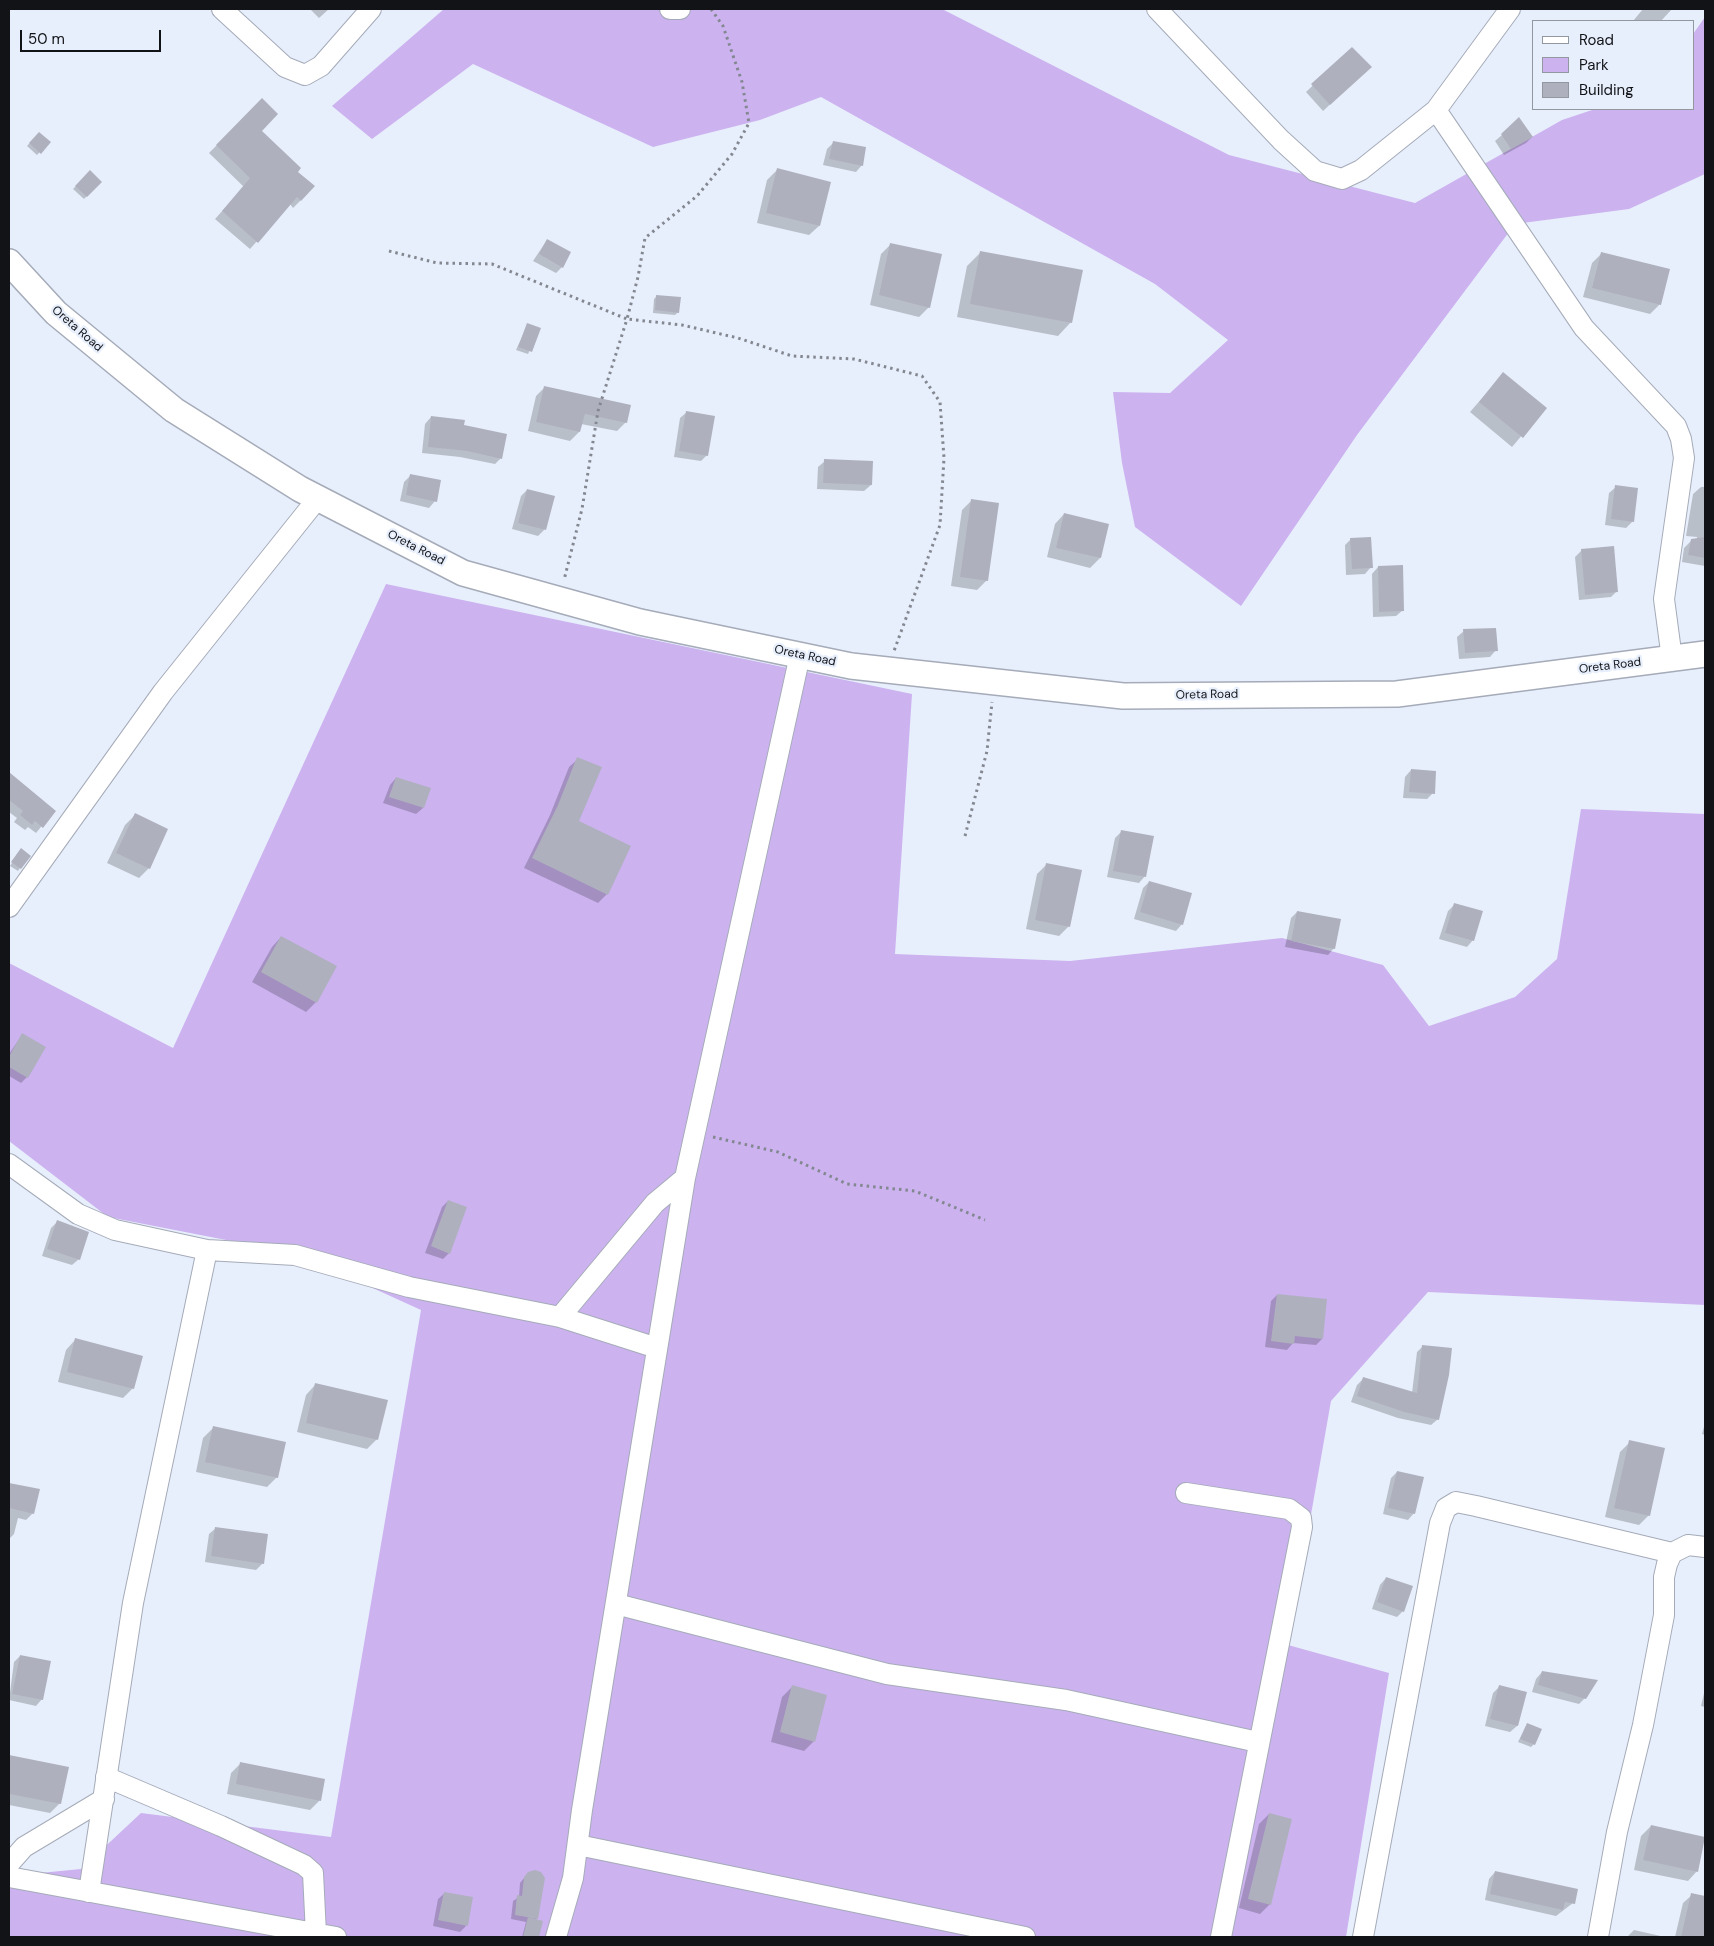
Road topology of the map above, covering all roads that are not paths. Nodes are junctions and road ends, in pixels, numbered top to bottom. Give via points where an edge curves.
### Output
1 (222, 9) edge
2 (372, 9) edge
3 (670, 9) edge
4 (680, 9) edge
5 (1157, 9) edge
6 (1503, 11) edge
7 (1436, 110) junction
8 (9, 262) edge
9 (318, 498) junction
10 (1705, 654) edge
11 (800, 656) junction
12 (1672, 658) junction
13 (9, 907) edge
14 (9, 1164) edge
15 (685, 1178) junction
16 (642, 1220) junction
17 (677, 1228) junction
18 (207, 1250) junction
19 (560, 1317) junction
20 (657, 1348) junction
21 (1186, 1493) dead end
22 (1705, 1546) edge
23 (1672, 1552) junction
24 (616, 1604) junction
25 (1258, 1742) junction
26 (106, 1777) junction
27 (104, 1798) junction
28 (578, 1845) junction
29 (9, 1864) edge
30 (9, 1877) edge
31 (89, 1892) junction
32 (316, 1934) junction
33 (336, 1937) edge
34 (556, 1937) edge
35 (1025, 1937) edge
36 (1221, 1937) edge
37 (1363, 1937) edge
38 (1598, 1937) edge

1 - 2 street via 285,67 305,75 321,66
3 - 4 street
5 - 7 street via 1281,140 1316,171 1328,176 1342,179 1361,170
6 - 7 street
7 - 12 street via 1584,328 1676,426 1684,458 1664,598
8 - 9 street, Oreta Road via 56,313 174,410
9 - 11 street, Oreta Road via 463,572 640,622
9 - 13 street via 163,692
10 - 12 street, Oreta Road
11 - 12 street, Oreta Road via 852,666 1123,696 1397,694
11 - 15 street
14 - 18 street via 78,1214 115,1230
15 - 16 street via 655,1203
15 - 17 street
16 - 17 street
16 - 19 street
17 - 20 street
18 - 19 street via 296,1255 409,1287
18 - 26 street via 133,1603
19 - 20 street
20 - 24 street
21 - 25 street via 1289,1509 1301,1518 1302,1527
22 - 23 street via 1688,1544
23 - 37 street via 1456,1502 1446,1508 1440,1523
23 - 38 street via 1664,1577 1664,1615 1643,1725 1617,1832
24 - 25 street via 887,1674 1066,1700
24 - 28 street
25 - 36 street
26 - 27 street
26 - 32 street via 304,1864 313,1873
27 - 29 street via 24,1847
27 - 31 street
28 - 34 street via 573,1878
28 - 35 street
30 - 31 street
31 - 32 street
32 - 33 street

